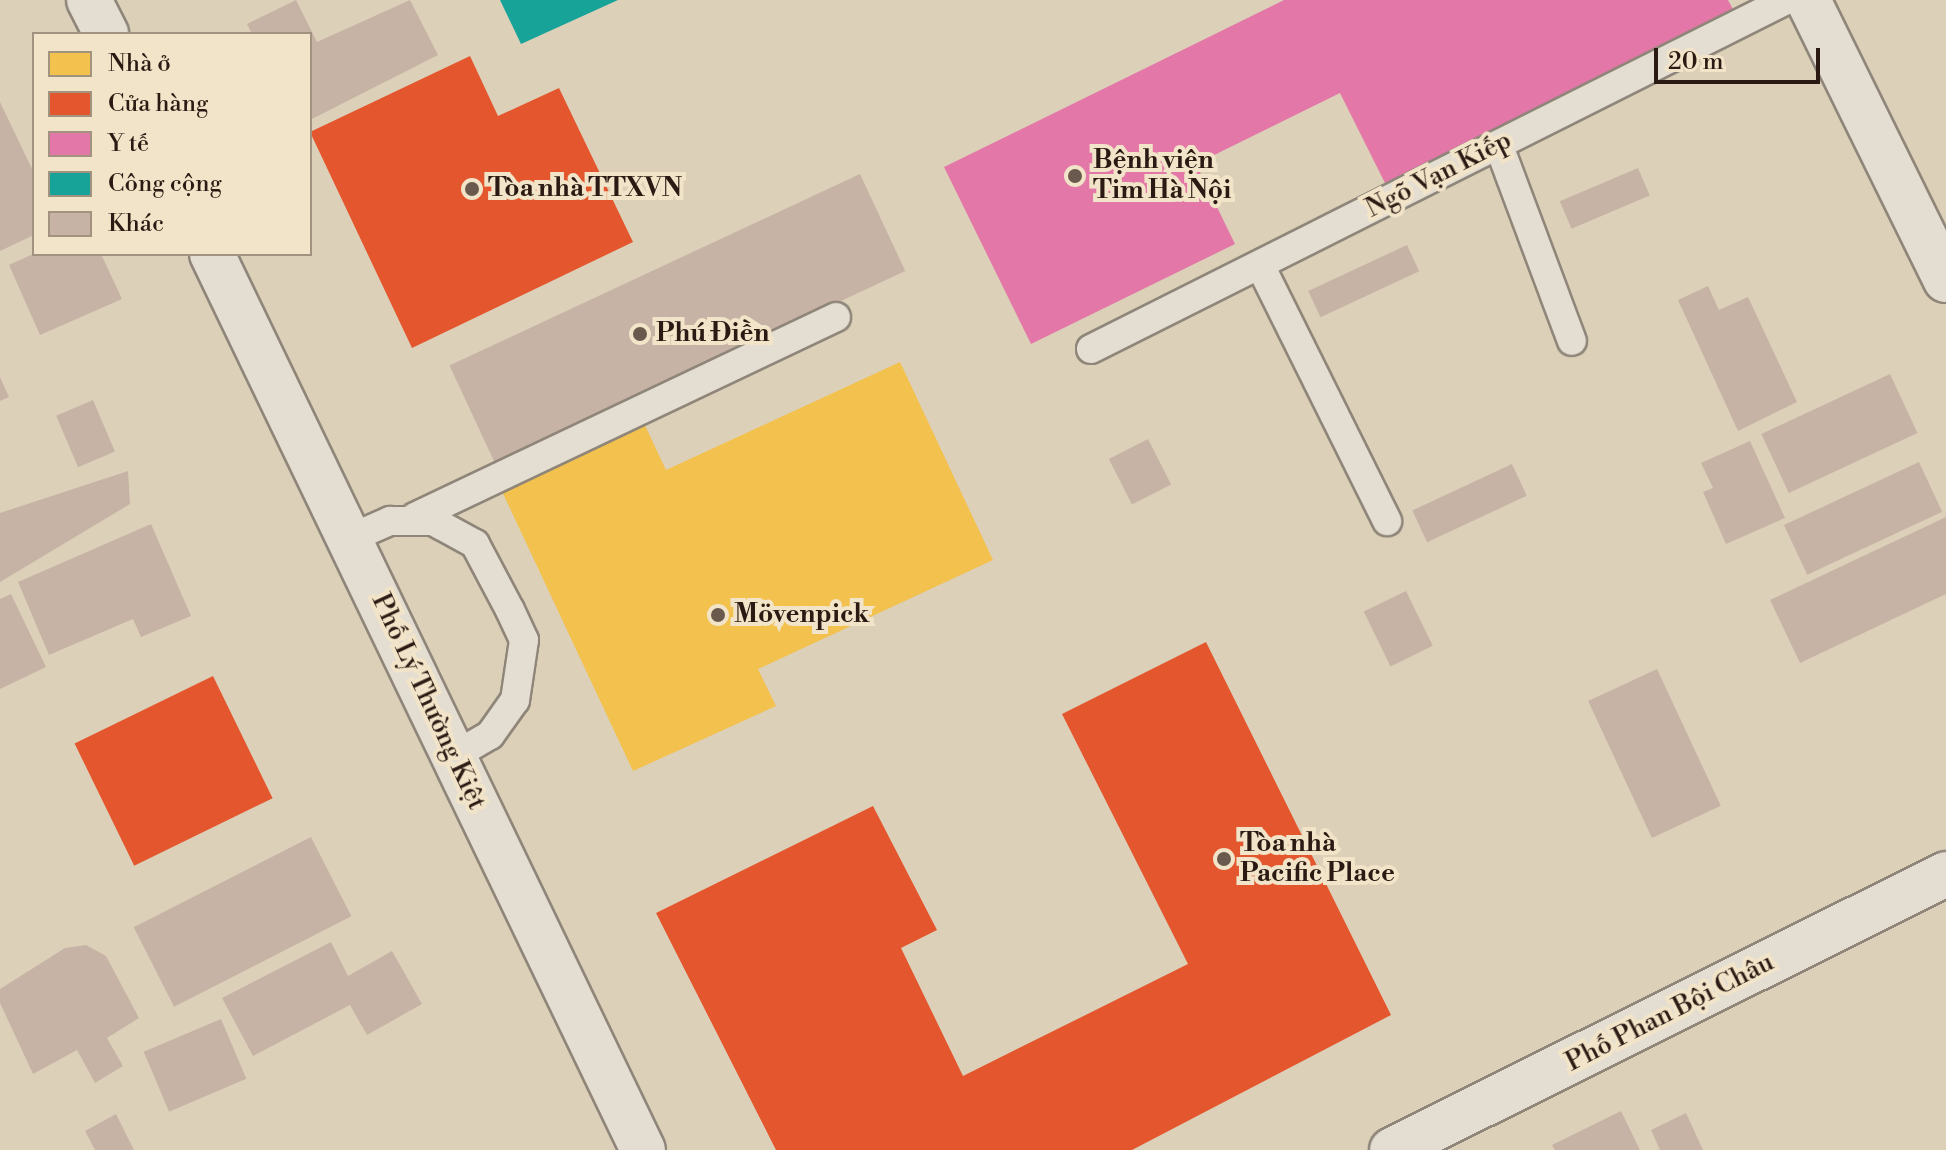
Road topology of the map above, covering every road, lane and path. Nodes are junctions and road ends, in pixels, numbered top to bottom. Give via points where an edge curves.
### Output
1 (89, 0) edge
2 (1786, 0) edge
3 (1808, 0) edge
4 (105, 32) edge
5 (1499, 146) junction
6 (213, 256) edge
7 (1260, 265) junction
8 (1946, 280) edge
9 (836, 317) dead end
10 (1572, 341) dead end
11 (1091, 349) dead end
12 (415, 517) junction
13 (1387, 521) dead end
14 (351, 538) junction
15 (454, 756) junction
16 (1946, 874) edge
17 (643, 1150) edge
18 (1392, 1150) edge

1 - 4 street
2 - 5 lane, Ngõ Vạn Kiếp
3 - 8 street
5 - 7 lane, Ngõ Vạn Kiếp
5 - 10 lane
6 - 14 street, Phố Lý Thường Kiệt
7 - 11 lane, Ngõ Vạn Kiếp
7 - 13 lane
9 - 12 lane
12 - 14 lane
12 - 15 lane via 475,544 524,640 521,683 505,717 481,742
14 - 15 street, Phố Lý Thường Kiệt
15 - 17 street, Phố Lý Thường Kiệt
16 - 18 street, Phố Phan Bội Châu

